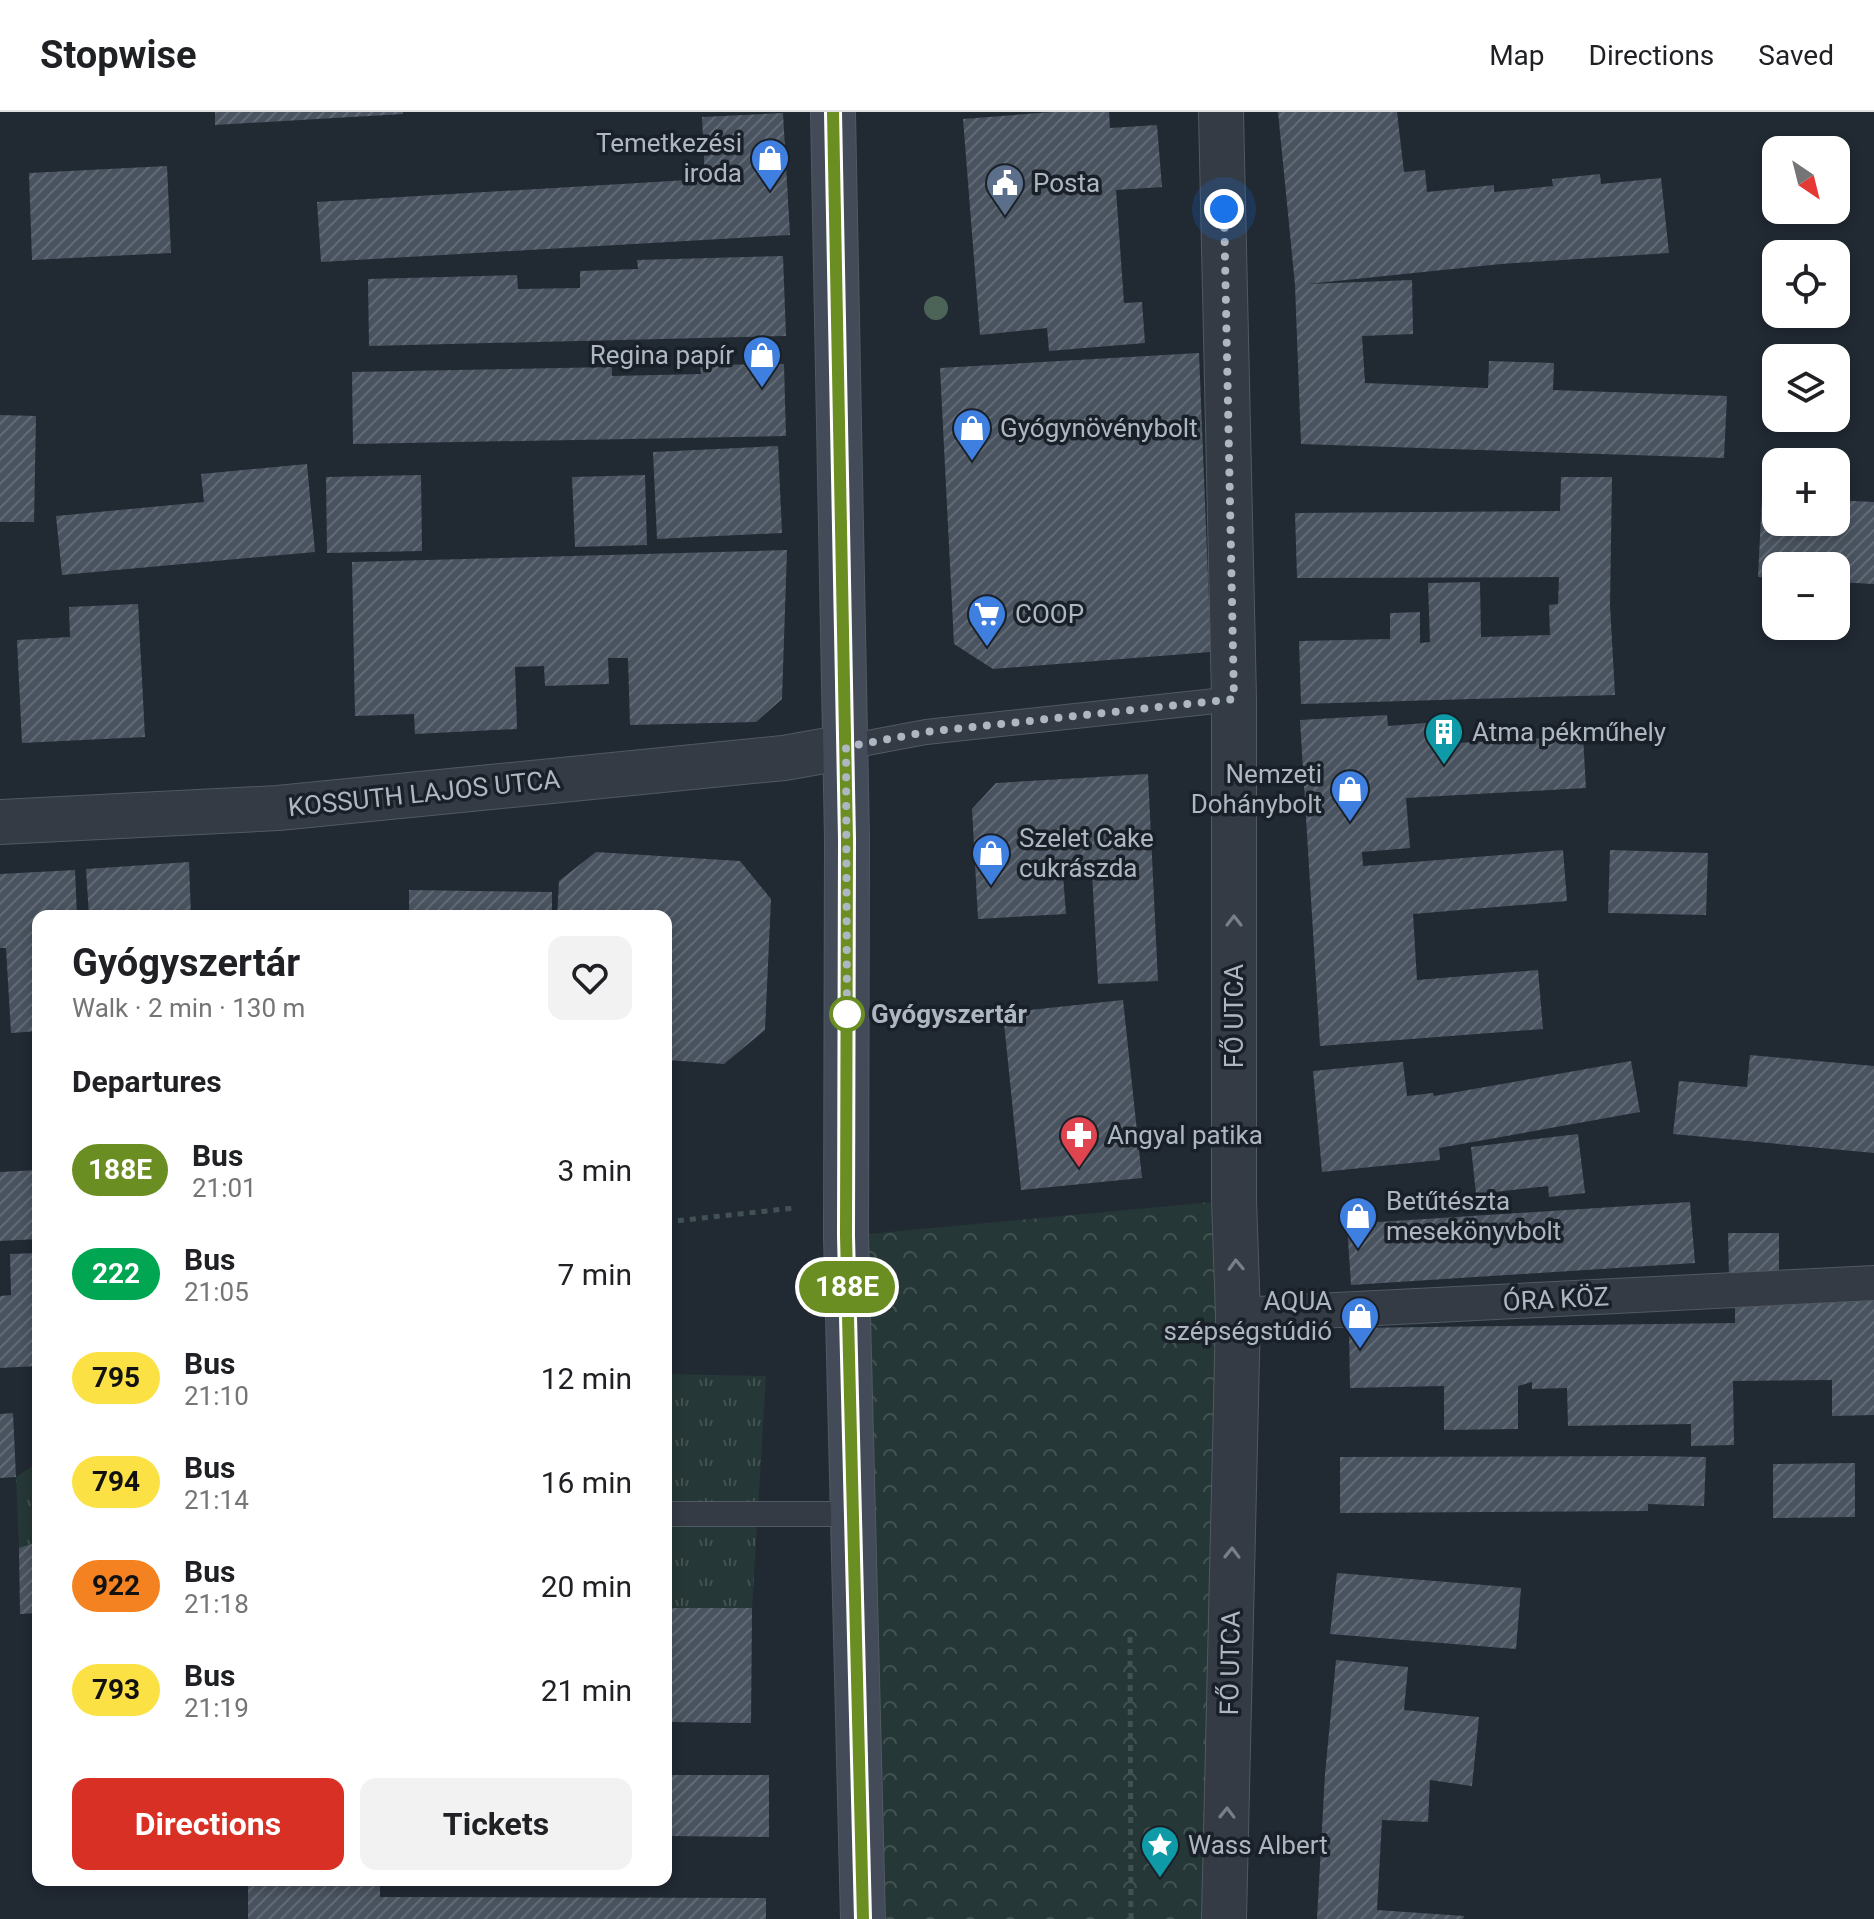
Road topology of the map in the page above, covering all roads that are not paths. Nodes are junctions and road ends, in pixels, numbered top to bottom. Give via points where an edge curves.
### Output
1 (833, 112) edge
2 (1221, 112) edge
3 (1234, 699) junction
4 (846, 747) junction
5 (0, 822) edge
6 (1874, 1283) edge
7 (1238, 1315) junction
8 (672, 1514) edge
9 (854, 1514) junction
10 (863, 1919) edge
11 (1224, 1919) edge

1 - 4 main road
2 - 3 street, FŐ UTCA
3 - 4 lane via 926,732
7 -> 3 street, FŐ UTCA
4 - 5 street, KOSSUTH LAJOS UTCA via 784,758 278,808
4 - 9 main road
6 - 7 street, ÓRA KÖZ
11 -> 7 street, FŐ UTCA
8 - 9 lane
9 - 10 main road

